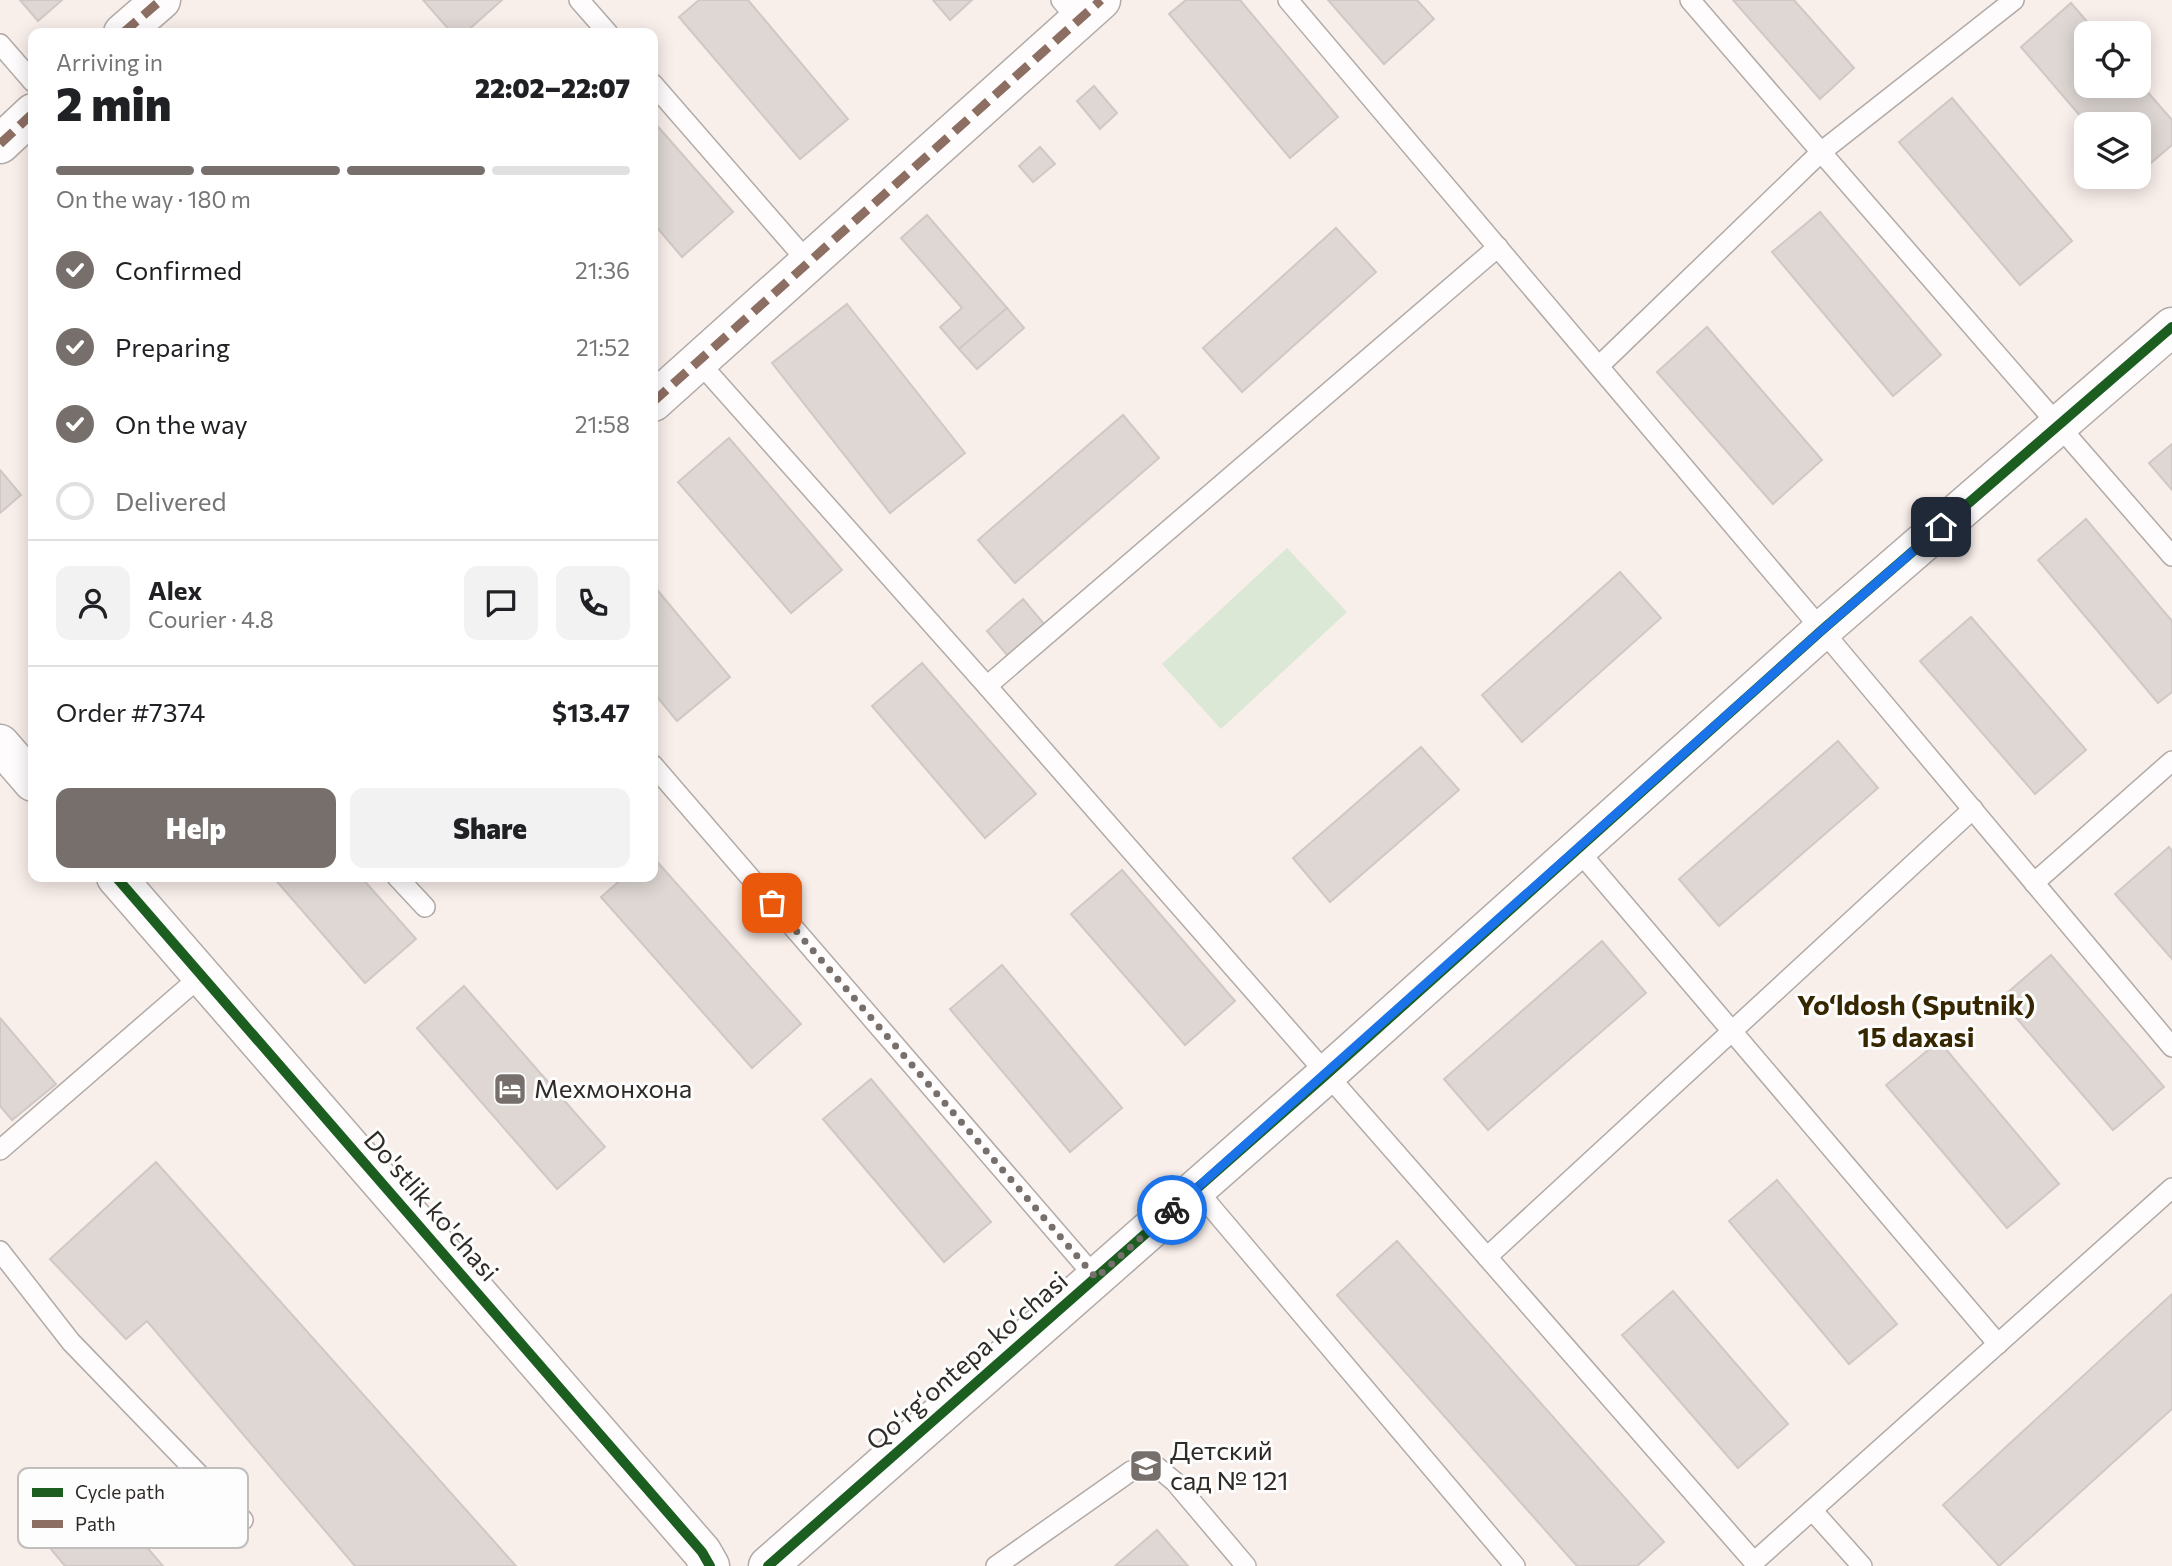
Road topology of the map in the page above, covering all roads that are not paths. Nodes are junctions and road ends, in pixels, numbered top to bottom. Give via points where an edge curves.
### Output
1 (161, 0) edge
2 (579, 0) edge
3 (1288, 0) edge
4 (1690, 0) edge
5 (2014, 0) edge
6 (1080, 7) edge
7 (129, 28) edge
8 (604, 28) edge
9 (0, 44) edge
10 (28, 76) edge
11 (658, 90) edge
12 (28, 119) edge
13 (0, 144) edge
14 (1821, 152) junction
15 (1498, 247) junction
16 (808, 262) junction
17 (2172, 327) edge
18 (698, 360) junction
19 (1599, 366) junction
20 (658, 397) edge
21 (2059, 425) junction
22 (2172, 556) edge
23 (1822, 630) junction
24 (987, 686) junction
25 (0, 744) edge
26 (2172, 761) edge
27 (658, 771) edge
28 (28, 776) edge
29 (1972, 809) junction
30 (1577, 849) junction
31 (120, 882) edge
32 (402, 882) edge
33 (2035, 883) junction
34 (425, 907) dead end
35 (201, 976) junction
36 (1731, 1031) junction
37 (2172, 1047) edge
38 (1327, 1074) junction
39 (0, 1150) edge
40 (2172, 1188) edge
41 (1196, 1189) junction
42 (0, 1251) edge
43 (1487, 1257) junction
44 (1096, 1278) junction
45 (1998, 1344) junction
46 (193, 1468) edge
47 (1812, 1510) junction
48 (710, 1566) edge
49 (768, 1566) edge
50 (996, 1566) edge
51 (1246, 1566) edge
52 (1515, 1566) edge
53 (1862, 1566) edge

1 - 7 street
2 - 8 lane
3 - 15 lane
4 - 14 lane
5 - 14 lane
6 - 16 street
9 - 10 lane
11 - 16 lane
12 - 13 street
14 - 19 lane
14 - 21 lane
15 - 19 lane
15 - 24 lane
16 - 18 street
17 - 21 street, Qoʻrgʻontepa koʻchasi
18 - 20 street
18 - 24 lane
19 - 23 lane
21 - 22 lane
21 - 23 street, Qoʻrgʻontepa koʻchasi
23 - 29 lane
23 - 30 street, Qoʻrgʻontepa koʻchasi
24 - 38 lane
25 - 28 street
26 - 33 lane
27 - 44 lane
29 - 33 lane
29 - 36 lane
30 - 36 lane
30 - 38 street, Qoʻrgʻontepa koʻchasi
31 - 35 street, Do'stlik ko'chasi
32 - 34 lane
33 - 37 lane
35 - 39 lane
35 - 48 street, Do'stlik ko'chasi
36 - 43 lane
36 - 45 lane
38 - 41 street, Qoʻrgʻontepa koʻchasi
38 - 43 lane
40 - 45 lane
41 - 44 street, Qoʻrgʻontepa koʻchasi
41 - 52 lane
42 - 46 lane via 71,1342
43 - 47 lane via 1754,1562
44 - 49 street, Qoʻrgʻontepa koʻchasi
45 - 47 lane
47 - 53 lane
50 - 51 lane via 1130,1471 1157,1467

